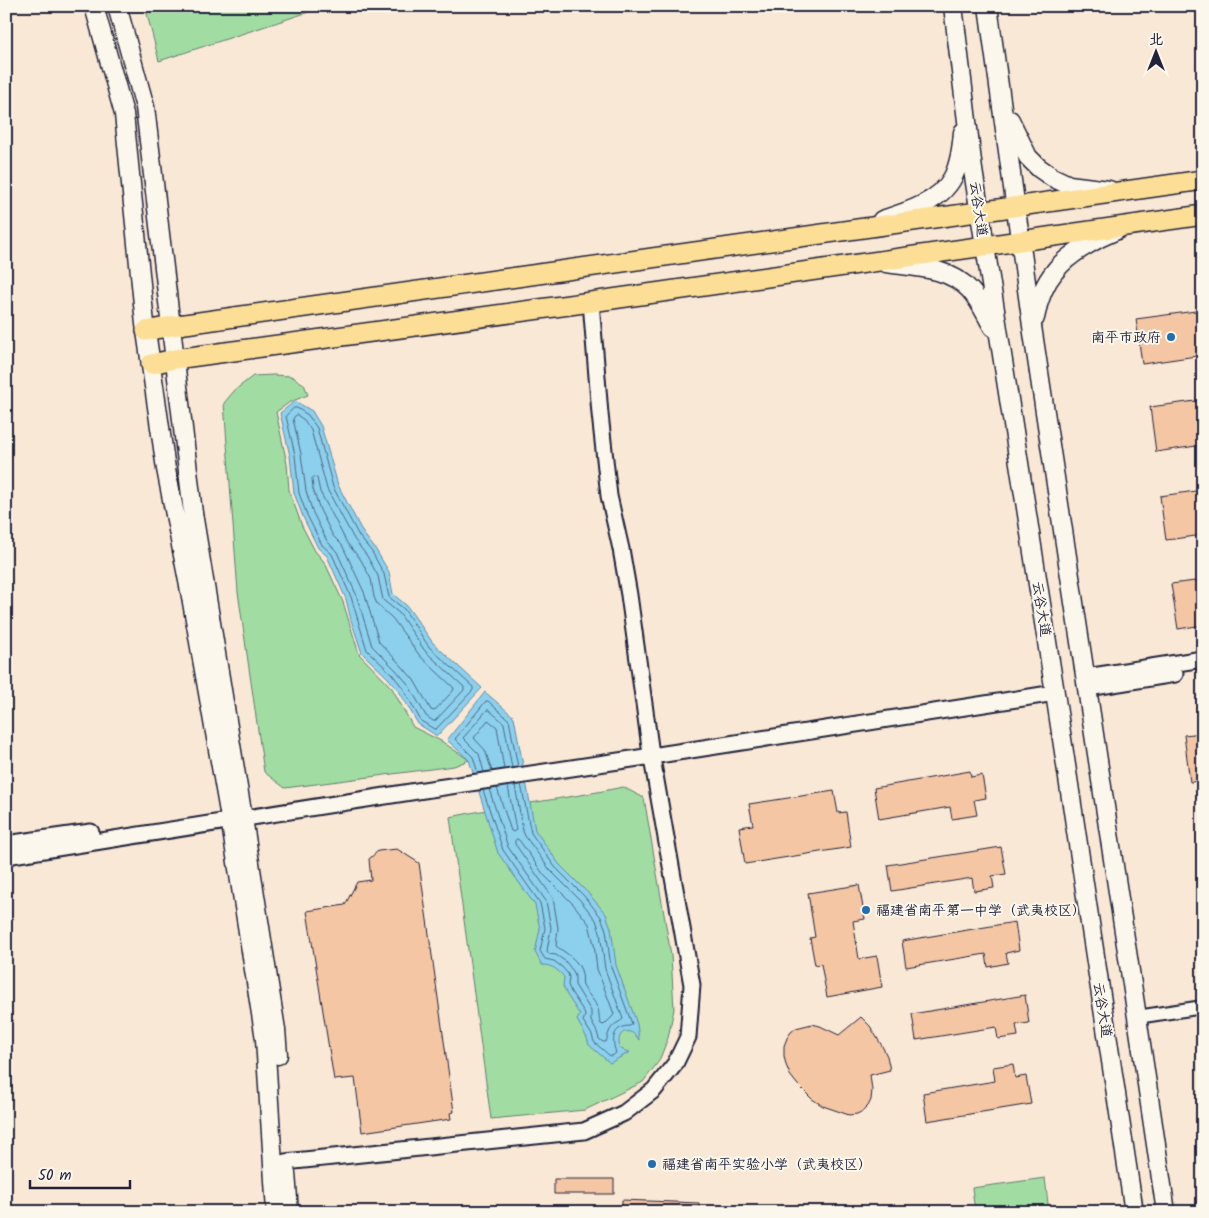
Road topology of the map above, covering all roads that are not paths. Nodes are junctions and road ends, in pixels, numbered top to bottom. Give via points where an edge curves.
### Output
1 (94, 6) edge
2 (117, 6) edge
3 (953, 6) edge
4 (988, 6) edge
5 (1002, 102) junction
6 (966, 106) junction
7 (1203, 180) edge
8 (1124, 191) junction
9 (1016, 206) junction
10 (980, 212) junction
11 (1203, 215) edge
12 (1125, 226) junction
13 (856, 229) junction
14 (1021, 242) junction
15 (984, 246) junction
16 (873, 261) junction
17 (591, 302) junction
18 (171, 326) junction
19 (146, 331) junction
20 (1033, 333) junction
21 (1000, 340) junction
22 (175, 359) junction
23 (151, 364) junction
24 (1203, 659) edge
25 (1203, 669) edge
26 (1087, 683) junction
27 (1055, 688) junction
28 (651, 752) junction
29 (236, 815) junction
30 (6, 844) edge
31 (6, 856) edge
32 (1203, 1007) edge
33 (1138, 1017) junction
34 (285, 1162) junction
35 (276, 1212) edge
36 (288, 1212) edge
37 (1134, 1212) edge
38 (1166, 1212) edge

1 - 19 main road via 124,114
2 - 18 main road via 145,107
3 - 6 main road, 云谷大道
4 - 5 main road
5 - 8 main road via 1028,157 1039,168 1069,185
5 - 9 main road
6 - 10 main road, 云谷大道
6 - 13 main road via 958,160 953,177 945,188 928,202 902,214
7 - 8 main road
8 - 9 main road
9 - 10 main road
9 - 14 main road
10 - 13 main road
10 - 15 main road, 云谷大道
11 - 12 main road
12 - 14 main road
12 - 20 main road via 1100,237 1055,270 1038,301
13 - 18 main road
14 - 15 main road
14 - 20 main road
15 - 16 main road
15 - 21 main road, 云谷大道
16 - 17 main road
16 - 21 main road via 935,270 952,276 972,292
17 - 22 main road
17 - 28 street via 608,496 629,595
18 - 19 main road
18 - 22 main road
19 - 23 main road
20 - 26 main road
21 - 27 main road, 云谷大道
22 - 23 main road
22 - 29 main road via 193,513
23 - 29 main road via 166,469
24 - 26 street
25 - 26 street
26 - 33 main road
27 - 28 street
27 - 37 main road, 云谷大道
28 - 29 street
28 - 34 street via 692,985 688,1037 675,1064 654,1090 624,1113 584,1130
29 - 30 street
29 - 31 street
29 - 34 main road via 276,1030
29 - 35 main road via 265,1039
32 - 33 street
33 - 38 main road
34 - 36 main road

